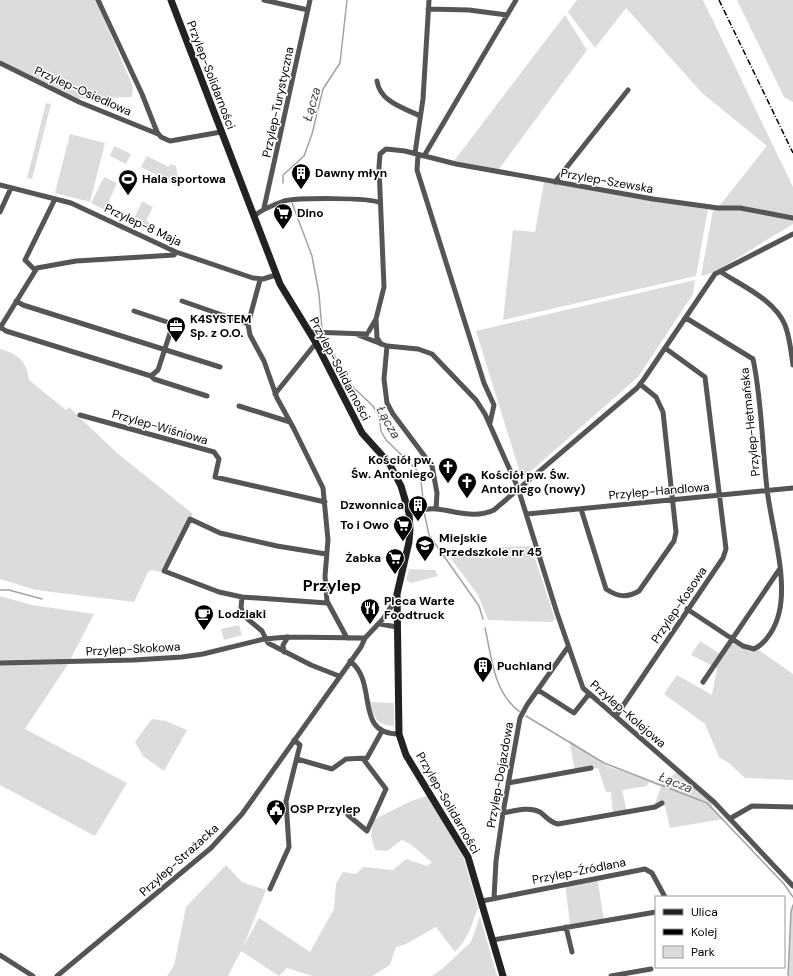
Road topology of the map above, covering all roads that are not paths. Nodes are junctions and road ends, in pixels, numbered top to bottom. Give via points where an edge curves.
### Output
1 (98, 0) edge
2 (171, 0) edge
3 (264, 0) edge
4 (310, 0) edge
5 (429, 0) edge
6 (516, 0) edge
7 (428, 9) junction
8 (308, 10) junction
9 (507, 15) junction
10 (0, 63) edge
11 (378, 81) dead end
12 (628, 90) dead end
13 (420, 116) junction
14 (222, 132) junction
15 (159, 135) junction
16 (419, 155) junction
17 (555, 182) junction
18 (0, 185) edge
19 (11, 188) junction
20 (55, 199) junction
21 (380, 203) junction
22 (264, 208) junction
23 (0, 212) edge
24 (254, 216) junction
25 (793, 218) edge
26 (793, 234) edge
27 (176, 252) junction
28 (35, 270) junction
29 (721, 272) junction
30 (276, 275) junction
31 (260, 280) junction
32 (16, 301) junction
33 (182, 301) dead end
34 (134, 311) dead end
35 (686, 318) junction
36 (376, 319) junction
37 (248, 324) junction
38 (0, 328) edge
39 (310, 332) junction
40 (368, 335) junction
41 (376, 337) junction
42 (316, 343) junction
43 (384, 345) junction
44 (665, 348) junction
45 (164, 350) junction
46 (793, 365) edge
47 (220, 367) dead end
48 (151, 376) junction
49 (640, 384) junction
50 (275, 394) junction
51 (207, 396) dead end
52 (239, 406) dead end
53 (80, 415) dead end
54 (290, 422) junction
55 (490, 423) junction
56 (518, 488) junction
57 (793, 488) edge
58 (767, 490) junction
59 (721, 495) junction
60 (672, 500) junction
61 (325, 502) junction
62 (436, 509) junction
63 (581, 509) junction
64 (409, 513) junction
65 (527, 514) junction
66 (326, 554) junction
67 (779, 570) junction
68 (242, 597) junction
69 (397, 598) junction
70 (327, 603) junction
71 (687, 609) junction
72 (380, 624) junction
73 (397, 628) junction
74 (288, 637) junction
75 (346, 638) junction
76 (364, 638) junction
77 (732, 638) junction
78 (264, 639) junction
79 (353, 639) junction
80 (361, 647) junction
81 (568, 647) junction
82 (284, 652) junction
83 (350, 661) junction
84 (0, 663) edge
85 (339, 676) junction
86 (703, 682) dead end
87 (538, 690) junction
88 (589, 694) junction
89 (616, 716) junction
90 (382, 731) junction
91 (399, 734) junction
92 (294, 740) junction
93 (297, 759) junction
94 (364, 760) junction
95 (591, 768) dead end
96 (508, 783) junction
97 (662, 803) dead end
98 (793, 807) edge
99 (503, 813) junction
100 (348, 815) dead end
101 (731, 818) junction
102 (793, 886) edge
103 (270, 889) dead end
104 (664, 896) edge
105 (494, 898) junction
106 (482, 901) junction
107 (655, 912) edge
108 (566, 927) junction
109 (493, 940) junction
110 (572, 952) dead end
111 (0, 955) edge
112 (651, 969) dead end
113 (33, 976) edge
114 (57, 976) edge
115 (503, 976) edge
116 (611, 976) edge

1 - 15 street, Przylep-Osiedlowa
2 - 14 main road, Przylep-Solidarności
3 - 8 street
4 - 8 street, Przylep-Turystyczna
5 - 7 street
6 - 9 street
7 - 9 street via 469,10
7 - 13 street
8 - 22 street, Przylep-Turystyczna
9 - 16 street
10 - 15 street, Przylep-Osiedlowa via 79,102
11 - 13 street via 388,101
12 - 17 street
13 - 16 street
14 - 15 street, Przylep-Osiedlowa via 175,141 166,140
14 - 24 main road, Przylep-Solidarności
16 - 17 street, Przylep-Szewska
16 - 21 street, Przylep-Szewska via 393,149 382,150 379,162
16 - 55 street via 417,170 484,383 494,405
17 - 25 street, Przylep-Szewska via 653,199 718,208 740,208
18 - 19 street, Przylep-8 Maja
19 - 20 street, Przylep-8 Maja
19 - 23 street
20 - 27 street, Przylep-8 Maja via 86,209
20 - 28 street via 25,260
21 - 22 street via 344,199 295,200
21 - 36 street via 384,287
22 - 24 street
24 - 30 main road, Przylep-Solidarności
26 - 29 street
27 - 28 street via 174,255 70,262
27 - 31 street, Przylep-8 Maja
28 - 32 street
29 - 35 street via 715,274
29 - 46 street via 760,297 779,315 788,335
30 - 31 street
30 - 39 main road, Przylep-Solidarności
31 - 37 street
32 - 38 street
32 - 45 street
33 - 37 street
34 - 45 street via 173,324
35 - 44 street
35 - 58 street, Przylep-Hetmańska via 753,359
36 - 40 street
36 - 41 street
37 - 50 street via 250,336 264,361
38 - 48 street
39 - 40 street
39 - 42 main road, Przylep-Solidarności
40 - 41 street
40 - 41 street via 374,330
41 - 43 street
42 - 50 street
42 - 64 main road, Przylep-Solidarności via 362,433 398,477
43 - 55 street via 427,352 440,361 476,400
43 - 62 street via 387,403 432,466
44 - 49 street
44 - 59 street, Przylep-Kosowa via 705,377
45 - 47 street
45 - 48 street via 158,370
48 - 51 street
49 - 56 street
49 - 60 street via 656,397 663,412
50 - 54 street
52 - 54 street
53 - 61 street, Przylep-Wiśniowa via 214,452 219,459 215,477
54 - 61 street via 321,484
55 - 56 street
56 - 62 street via 505,502 486,514
56 - 65 street, Przylep-Kolejowa
57 - 58 street, Przylep-Handlowa
58 - 59 street, Przylep-Handlowa
58 - 67 street
59 - 60 street, Przylep-Handlowa
59 - 71 street, Przylep-Kosowa via 726,549 723,558
60 - 63 street, Przylep-Handlowa
60 - 63 street via 676,532 674,541 639,591 623,596 614,594 606,588
61 - 66 street via 328,540
62 - 64 street
63 - 65 street, Przylep-Handlowa
64 - 69 main road, Przylep-Solidarności via 410,536
65 - 81 street, Przylep-Kolejowa
66 - 68 street via 220,533 190,519 164,571 219,592
66 - 70 street
67 - 77 street
67 - 77 street via 779,613 766,639 754,649
68 - 70 street
68 - 78 street via 244,616 262,631
69 - 72 street
69 - 73 main road, Przylep-Solidarności
70 - 75 street
71 - 77 street
71 - 89 street, Przylep-Kosowa
72 - 73 street
72 - 76 street
73 - 91 main road, Przylep-Solidarności
74 - 75 street, Przylep-Skokowa
74 - 78 street, Przylep-Skokowa
74 - 82 street via 283,645
75 - 79 street, Przylep-Skokowa
76 - 79 street, Przylep-Skokowa
76 - 80 street, Przylep-Strażacka
77 - 86 street
78 - 82 street
78 - 84 street, Przylep-Skokowa via 182,657
79 - 80 street
80 - 83 street, Przylep-Strażacka
81 - 87 street, Przylep-Dojazdowa
81 - 88 street, Przylep-Kolejowa via 579,683
82 - 85 street
83 - 85 street, Przylep-Strażacka
83 - 90 street via 361,672 372,722
85 - 92 street, Przylep-Strażacka
87 - 88 street via 574,713
87 - 96 street, Przylep-Dojazdowa via 520,718
88 - 89 street, Przylep-Kolejowa
89 - 101 street, Przylep-Kolejowa
90 - 91 street
90 - 94 street via 369,756
91 - 106 main road, Przylep-Solidarności via 406,755 463,848
92 - 93 street via 300,745
92 - 114 street, Przylep-Strażacka via 242,814 211,848
93 - 94 street via 332,769 346,759
93 - 103 street via 286,801 289,847
94 - 100 street via 386,789 367,831
95 - 96 street
96 - 99 street, Przylep-Dojazdowa
97 - 99 street via 655,807 558,824 542,813 530,809
98 - 101 street via 752,806
99 - 105 street, Przylep-Dojazdowa
101 - 102 street, Przylep-Kolejowa
104 - 105 street, Przylep-Źródlana via 652,873 645,869
105 - 106 street, Przylep-Źródlana
106 - 109 main road, Przylep-Solidarności
107 - 108 street
108 - 109 street
108 - 110 street
109 - 115 main road, Przylep-Solidarności
111 - 113 street
112 - 116 street

